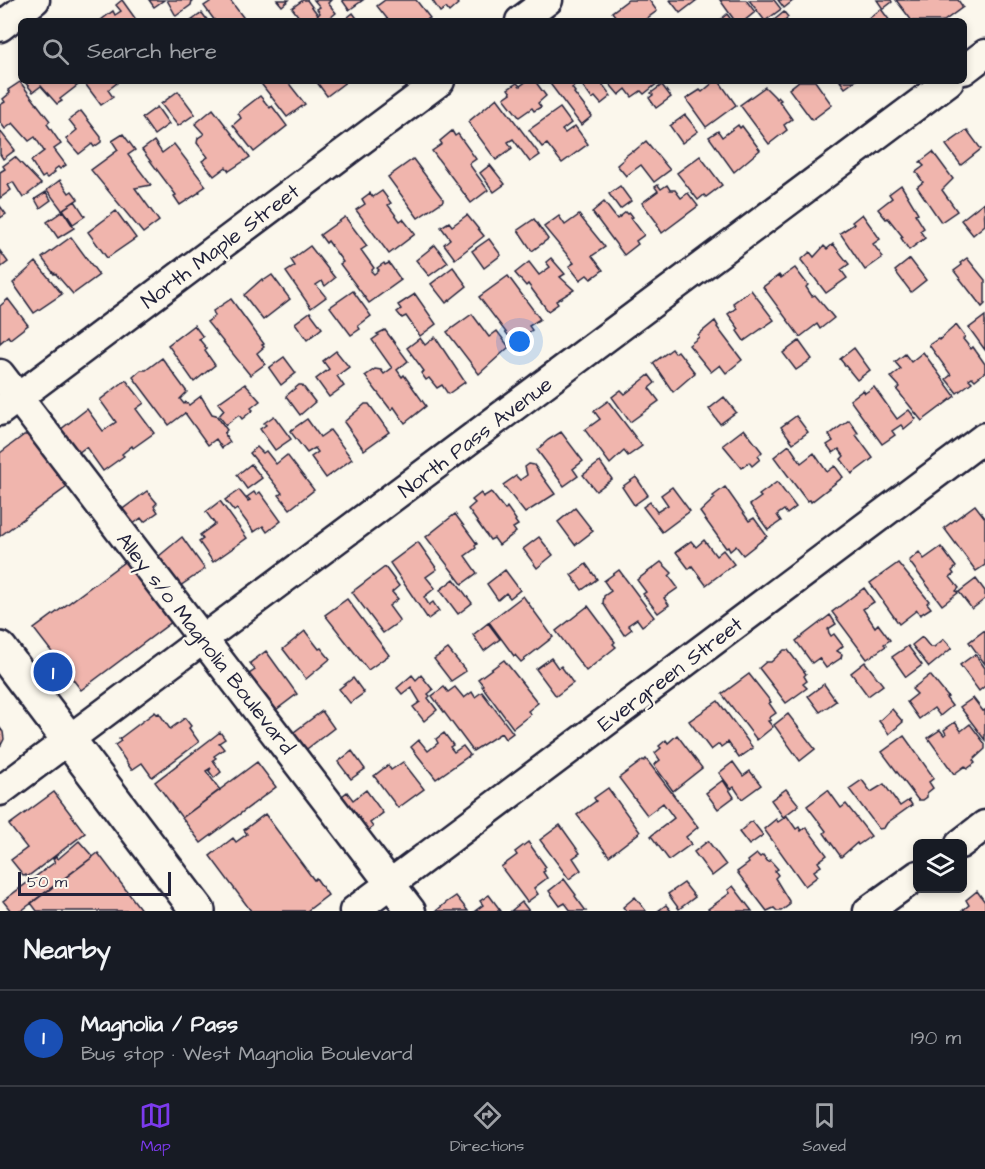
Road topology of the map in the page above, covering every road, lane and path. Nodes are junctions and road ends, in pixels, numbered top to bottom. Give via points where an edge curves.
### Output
1 (35, 0) edge
2 (548, 0) edge
3 (524, 18) edge
4 (0, 27) edge
5 (985, 54) edge
6 (967, 68) edge
7 (436, 84) edge
8 (945, 84) edge
9 (0, 374) edge
10 (9, 404) edge
11 (985, 437) edge
12 (204, 640) junction
13 (0, 649) edge
14 (69, 740) junction
15 (0, 791) edge
16 (985, 825) edge
17 (966, 839) edge
18 (913, 879) edge
19 (391, 883) junction
20 (198, 911) edge
21 (354, 911) edge
22 (411, 911) edge
23 (868, 911) edge

1 - 4 street
2 - 3 street
5 - 6 street
7 - 10 street, North Maple Street
8 - 12 street, North Pass Avenue
9 - 10 street, Alley s/o Magnolia Boulevard
10 - 12 street, Alley s/o Magnolia Boulevard
11 - 19 street, Evergreen Street
12 - 14 street, North Pass Avenue
12 - 19 street, Alley s/o Magnolia Boulevard
13 - 14 main road
14 - 15 street, North Pass Avenue
14 - 20 main road
16 - 17 street
18 - 23 street
19 - 21 street, Evergreen Street
19 - 22 street, Alley s/o Magnolia Boulevard

